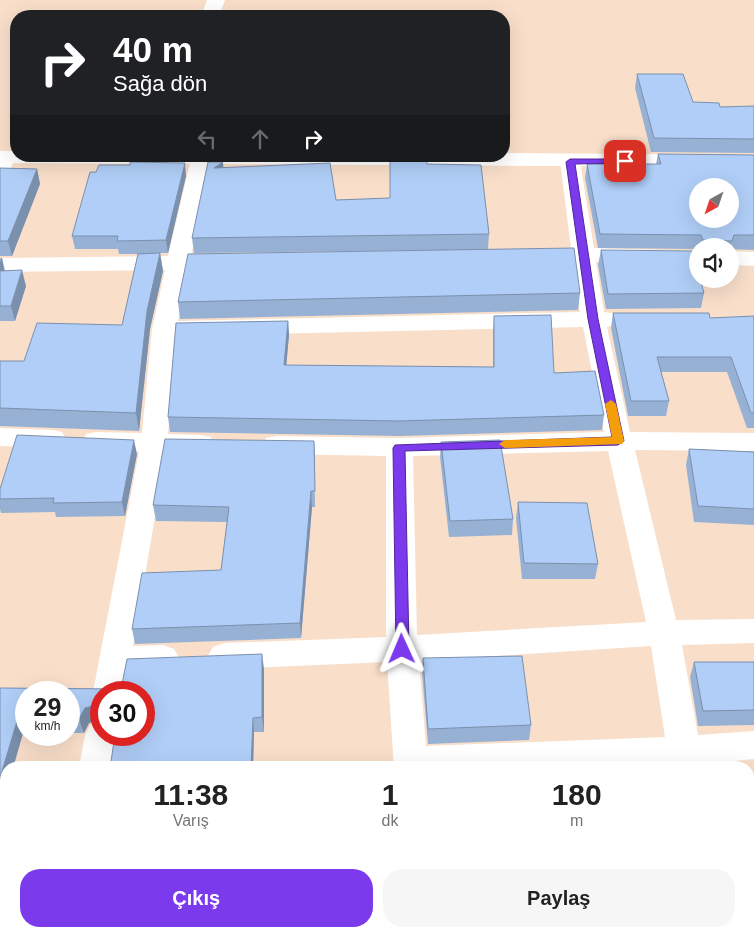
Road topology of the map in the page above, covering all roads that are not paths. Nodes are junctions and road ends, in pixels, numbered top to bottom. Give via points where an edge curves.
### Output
1 (754, 161) edge
2 (200, 162) edge
3 (510, 162) edge
4 (570, 162) junction
5 (584, 255) junction
6 (515, 256) edge
7 (689, 258) edge
8 (739, 258) edge
9 (754, 259) edge
10 (247, 262) edge
11 (178, 263) junction
12 (0, 265) edge
13 (593, 319) junction
14 (631, 319) edge
15 (164, 329) junction
16 (0, 437) edge
17 (618, 441) junction
18 (754, 442) edge
19 (154, 443) junction
20 (222, 444) edge
21 (252, 445) edge
22 (399, 448) junction
23 (754, 630) edge
24 (664, 633) junction
25 (402, 649) junction
26 (115, 660) junction
27 (111, 681) edge
28 (754, 745) edge
29 (100, 746) edge
30 (686, 759) edge
31 (97, 761) edge
32 (411, 761) edge
33 (576, 761) edge

1 - 4 street
2 - 11 street
3 - 4 street
4 - 5 street
5 - 6 street
5 - 7 street
5 - 13 street
8 - 9 street
10 - 11 street
11 - 12 street
11 - 15 street
13 - 14 street
13 - 15 street
13 - 17 street
15 - 19 street
16 - 19 street
17 - 18 street
17 - 22 street
17 - 24 street
19 - 20 street
19 - 26 street
21 - 22 street
22 - 25 street
23 - 24 street
24 - 25 street
24 - 30 street
25 - 26 street
25 - 32 street
26 - 27 street
28 - 30 street
29 - 31 street
30 - 33 street

